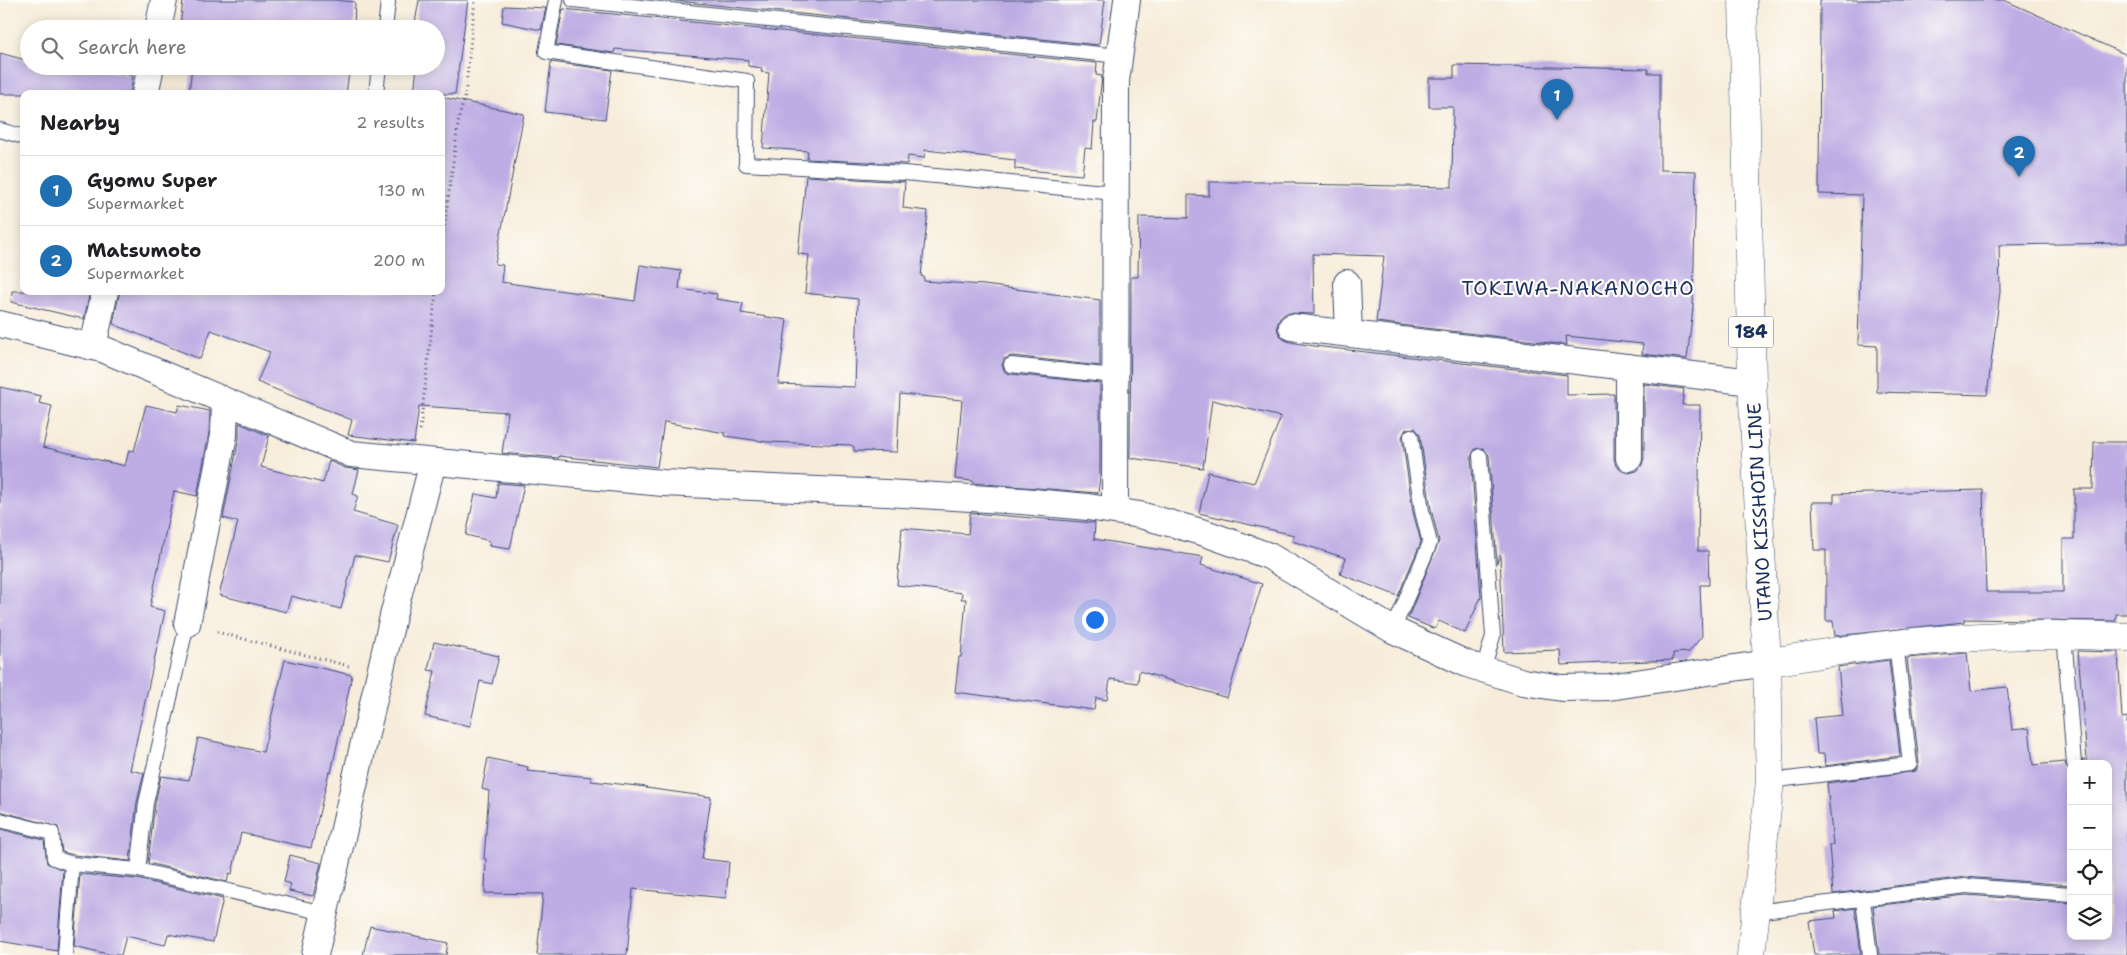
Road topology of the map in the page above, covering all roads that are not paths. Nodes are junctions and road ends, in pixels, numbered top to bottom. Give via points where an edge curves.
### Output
1 (164, 0) edge
2 (386, 0) edge
3 (556, 0) edge
4 (573, 0) edge
5 (1127, 0) edge
6 (1743, 0) edge
7 (160, 20) edge
8 (386, 20) edge
9 (1119, 56) junction
10 (149, 75) edge
11 (379, 75) edge
12 (146, 90) edge
13 (377, 90) edge
14 (0, 130) edge
15 (20, 136) edge
16 (1115, 193) junction
17 (1347, 283) dead end
18 (104, 295) edge
19 (0, 324) edge
20 (1292, 327) dead end
21 (1349, 334) junction
22 (93, 347) junction
23 (1011, 365) dead end
24 (1629, 367) junction
25 (1114, 376) junction
26 (1752, 382) junction
27 (225, 400) junction
28 (1411, 436) dead end
29 (1480, 456) dead end
30 (1629, 458) dead end
31 (425, 461) junction
32 (1115, 511) junction
33 (187, 624) joint
34 (1393, 630) junction
35 (2064, 633) junction
36 (2127, 637) edge
37 (1896, 642) junction
38 (1767, 663) junction
39 (1483, 670) junction
40 (2074, 760) edge
41 (1770, 781) junction
42 (0, 820) edge
43 (72, 864) junction
44 (138, 870) junction
45 (2067, 894) edge
46 (1862, 900) junction
47 (1755, 912) junction
48 (324, 913) junction
49 (65, 955) edge
50 (316, 955) edge
51 (1751, 955) edge
52 (1870, 955) edge

1 - 7 street
2 - 8 lane
3 - 16 lane via 546,52 747,81 746,164
4 - 9 lane
5 - 9 street
6 - 26 main road, UTANO KISSHOIN LINE / 184
9 - 16 street
10 - 12 street
11 - 13 lane
14 - 15 lane
16 - 25 street
17 - 21 street
18 - 22 street
19 - 22 street
20 - 21 street
21 - 24 street
22 - 27 street
23 - 25 lane
24 - 26 street
24 - 30 street
25 - 32 street
26 - 38 main road, UTANO KISSHOIN LINE / 184
27 - 31 street via 351,454
27 - 33 street via 224,434
28 - 34 lane via 1430,543
29 - 39 lane via 1493,636
31 - 32 street via 663,484 905,494
31 - 48 street via 380,674
32 - 34 street via 1205,533 1268,556
33 - 44 lane via 146,803
34 - 39 street
35 - 36 main road
35 - 37 main road
35 - 40 lane
37 - 38 main road
37 - 41 lane via 1910,764
38 - 39 street via 1609,688 1562,688 1523,682
38 - 41 main road, UTANO KISSHOIN LINE
41 - 47 main road, UTANO KISSHOIN LINE
42 - 43 lane via 52,833 54,858
43 - 44 lane
43 - 49 lane
44 - 48 lane
45 - 46 lane via 1966,886
46 - 47 lane
46 - 52 lane
47 - 51 main road, UTANO KISSHOIN LINE
48 - 50 street

